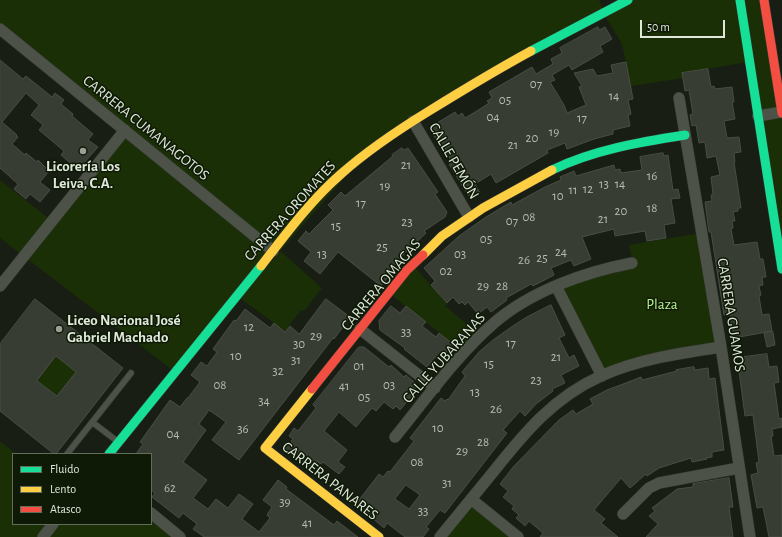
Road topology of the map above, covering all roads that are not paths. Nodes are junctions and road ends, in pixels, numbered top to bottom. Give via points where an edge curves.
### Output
1 (628, 0) edge
2 (740, 0) edge
3 (764, 0) edge
4 (0, 29) edge
5 (679, 98) dead end
6 (782, 112) edge
7 (758, 116) junction
8 (413, 121) junction
9 (125, 130) junction
10 (685, 135) junction
11 (469, 217) junction
12 (273, 251) junction
13 (632, 263) dead end
14 (782, 269) edge
15 (0, 286) edge
16 (556, 286) junction
17 (360, 329) junction
18 (721, 346) junction
19 (131, 373) dead end
20 (602, 376) junction
21 (435, 388) junction
22 (92, 422) junction
23 (395, 437) dead end
24 (118, 442) junction
25 (265, 448) joint
26 (68, 453) edge
27 (110, 453) edge
28 (739, 468) junction
29 (471, 500) junction
30 (152, 514) edge
31 (623, 514) dead end
32 (52, 525) edge
33 (43, 537) edge
34 (180, 537) edge
35 (379, 537) edge
36 (440, 537) edge
37 (518, 537) edge
38 (750, 537) edge

1 - 8 street, CARRERA OROMATES via 520,57
2 - 7 street
3 - 6 street
4 - 9 street, CARRERA CUMANAGOTOS
5 - 10 street, CARRERA GUAMOS
6 - 7 street
7 - 14 street
8 - 11 street, CALLE PEMÓN
8 - 12 street, CARRERA OROMATES via 365,154 339,176
9 - 12 street, CARRERA CUMANAGOTOS
9 - 15 street
10 - 11 street, CARRERA OMAGAS via 636,144 572,161 540,176
10 - 18 street, CARRERA GUAMOS
11 - 17 street, CARRERA OMAGAS via 442,236 408,270
12 - 24 street, CARRERA OROMATES
13 - 16 street, CALLE YUBARANAS via 596,271
16 - 20 street
16 - 21 street, CALLE YUBARANAS via 495,322 472,344
17 - 21 street
17 - 25 street, CARRERA OMAGAS
18 - 20 street via 653,359
18 - 28 street, CARRERA GUAMOS
19 - 22 lane
20 - 29 street via 576,390 540,417
21 - 23 street, CALLE YUBARANAS
22 - 24 lane
22 - 26 lane
24 - 27 street, CARRERA OROMATES
25 - 35 street, CARRERA PANARES
28 - 31 street via 659,483 649,488
28 - 38 street, CARRERA GUAMOS
29 - 36 street
29 - 37 street
30 - 34 street
32 - 33 street

